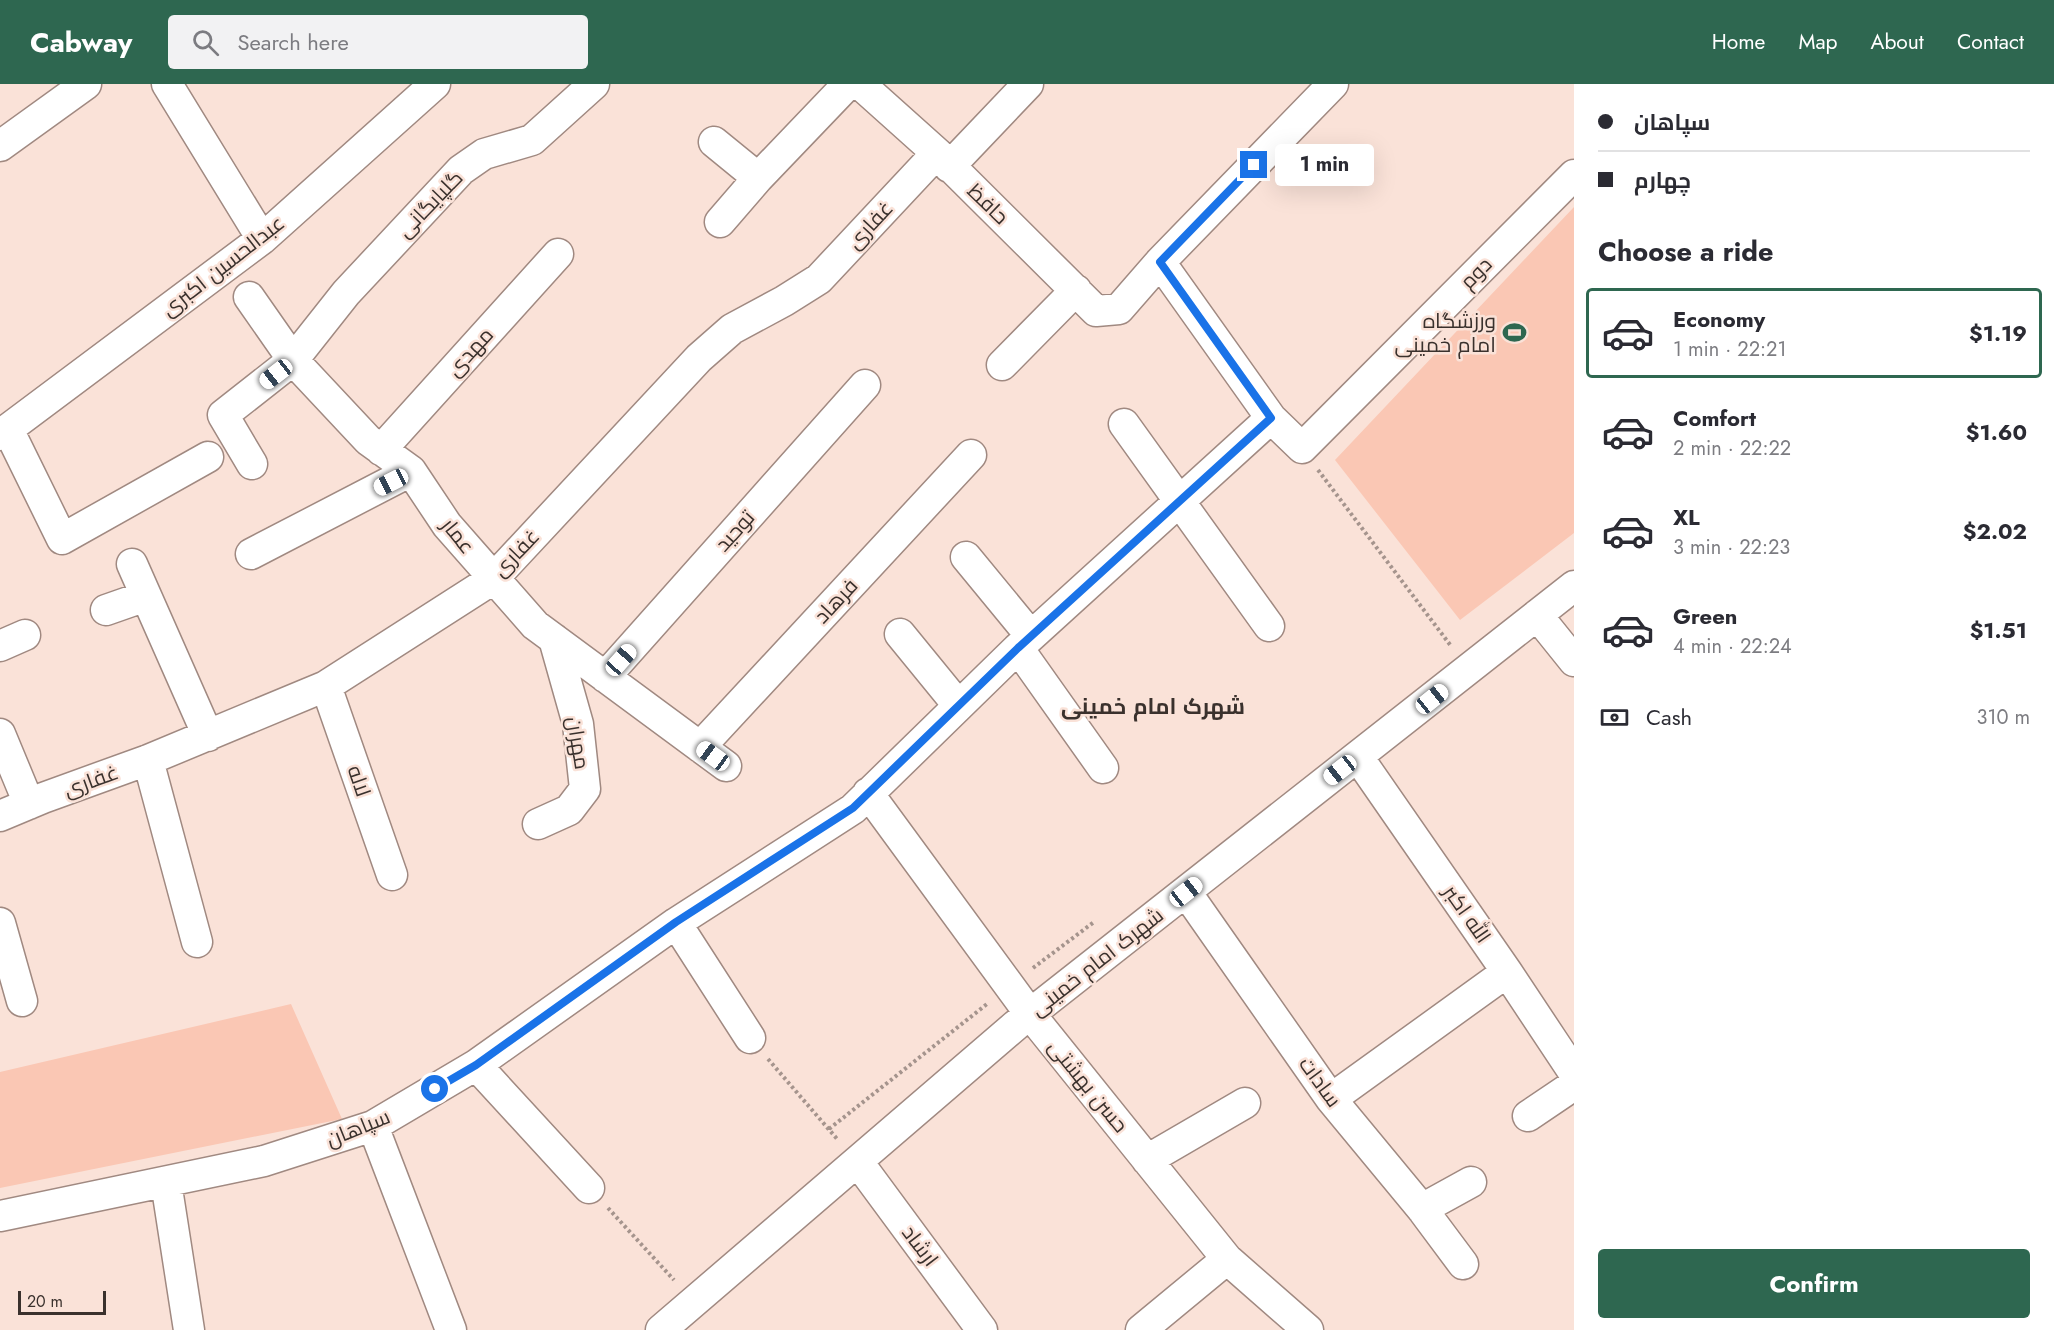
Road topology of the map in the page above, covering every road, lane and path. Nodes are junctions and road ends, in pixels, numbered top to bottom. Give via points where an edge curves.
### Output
1 (86, 84) edge
2 (167, 84) edge
3 (435, 84) edge
4 (594, 84) edge
5 (848, 84) edge
6 (860, 84) edge
7 (1028, 84) edge
8 (1332, 84) edge
9 (714, 142) dead end
10 (0, 146) edge
11 (943, 160) junction
12 (1574, 175) edge
13 (758, 178) junction
14 (720, 222) dead end
15 (262, 239) junction
16 (558, 254) dead end
17 (1160, 262) junction
18 (1076, 290) junction
19 (249, 297) dead end
20 (293, 360) junction
21 (1002, 365) dead end
22 (865, 385) dead end
23 (1271, 418) junction
24 (1124, 424) dead end
25 (4, 432) edge
26 (1302, 448) junction
27 (381, 450) junction
28 (971, 455) dead end
29 (208, 458) dead end
30 (252, 464) dead end
31 (411, 471) junction
32 (1178, 502) junction
33 (251, 554) dead end
34 (966, 557) dead end
35 (132, 564) dead end
36 (493, 579) junction
37 (1574, 586) edge
38 (146, 596) junction
39 (106, 609) dead end
40 (1537, 615) junction
41 (1269, 626) dead end
42 (900, 634) dead end
43 (554, 639) junction
44 (1024, 642) junction
45 (1574, 661) edge
46 (1468, 669) junction
47 (606, 677) junction
48 (326, 686) junction
49 (958, 705) junction
50 (0, 734) edge
51 (207, 736) junction
52 (700, 747) junction
53 (1358, 757) junction
54 (148, 760) junction
55 (726, 765) dead end
56 (1103, 768) dead end
57 (868, 793) junction
58 (29, 804) junction
59 (0, 816) edge
60 (538, 824) dead end
61 (392, 875) dead end
62 (1186, 892) junction
63 (676, 922) junction
64 (0, 923) edge
65 (197, 942) dead end
66 (1507, 972) junction
67 (22, 1001) dead end
68 (1030, 1014) junction
69 (750, 1038) joint
70 (476, 1065) junction
71 (1574, 1072) edge
72 (1574, 1085) edge
73 (1331, 1099) junction
74 (1245, 1103) dead end
75 (1528, 1116) dead end
76 (373, 1126) junction
77 (1147, 1160) junction
78 (858, 1162) junction
79 (165, 1182) junction
80 (1471, 1182) dead end
81 (589, 1188) joint
82 (1422, 1209) junction
83 (0, 1216) edge
84 (1227, 1259) junction
85 (1463, 1264) dead end
86 (695, 1302) junction
87 (669, 1328) edge
88 (189, 1330) edge
89 (451, 1330) edge
90 (982, 1330) edge
91 (1141, 1330) edge
92 (1306, 1330) edge

1 - 10 street
2 - 15 street
3 - 15 street, عبدالحسین اکبری
4 - 20 street, گلپایگانی via 532,140 484,154 461,170 346,293
5 - 13 street
6 - 11 street, حافظ
7 - 11 street, غفاری
8 - 17 street
9 - 13 street
11 - 18 street, حافظ
11 - 36 street, غفاری via 819,279 732,329 699,358
12 - 26 street, دوم
13 - 14 street
15 - 25 street, عبدالحسین اکبری
16 - 27 street, مهدی
17 - 18 street, حافظ via 1119,309 1096,311
17 - 23 street
18 - 21 street
19 - 20 street, عمار
20 - 27 street, عمار
20 - 30 street, گلپایگانی via 223,415
22 - 47 street, توحید
23 - 26 street
23 - 32 street, سپاهان
24 - 32 street
25 - 29 street via 62,539
26 - 46 path
27 - 31 street, عمار
28 - 52 street, فرهاد
31 - 33 street
31 - 36 street, عمار via 447,525
32 - 41 street
32 - 44 street, سپاهان
34 - 44 street
35 - 38 street
36 - 43 street, عمار via 535,625
36 - 48 street, غفاری
37 - 40 street, شهرک امام خمینی
38 - 39 street
38 - 51 street
40 - 45 street
40 - 46 street, شهرک امام خمینی
42 - 49 street
43 - 47 street, عمار
43 - 60 street, مهران via 578,724 585,789 569,810
44 - 49 street, سپاهان
44 - 56 street
46 - 53 street, شهرک امام خمینی
47 - 52 street, عمار
48 - 51 street, غفاری
48 - 61 street, لاله
49 - 57 street, سپاهان
50 - 58 street
51 - 54 street, غفاری
52 - 55 street, عمار
53 - 62 street, شهرک امام خمینی
53 - 66 street, الله اکبر
54 - 58 street, غفاری
54 - 65 street
57 - 63 street, سپاهان via 853,808
57 - 68 street, حسن بهشتی
58 - 59 street, غفاری
62 - 68 street, شهرک امام خمینی
62 - 73 street, سادات
63 - 69 street
63 - 70 street, سپاهان
64 - 67 street
66 - 71 street, الله اکبر
66 - 73 street
68 - 77 street, حسن بهشتی
68 - 78 street, شهرک امام خمینی
69 - 78 path
70 - 76 street, سپاهان
70 - 81 street
72 - 75 street
73 - 82 street, سادات
74 - 77 street
76 - 79 street, سپاهان via 264,1161
76 - 89 street
77 - 84 street, حسن بهشتی
78 - 86 street, شهرک امام خمینی
78 - 90 street, ارشاد
79 - 83 street, سپاهان
79 - 88 street
80 - 82 street
81 - 86 path
82 - 85 street, سادات
84 - 91 street
84 - 92 street, حسن بهشتی
86 - 87 street, شهرک امام خمینی

